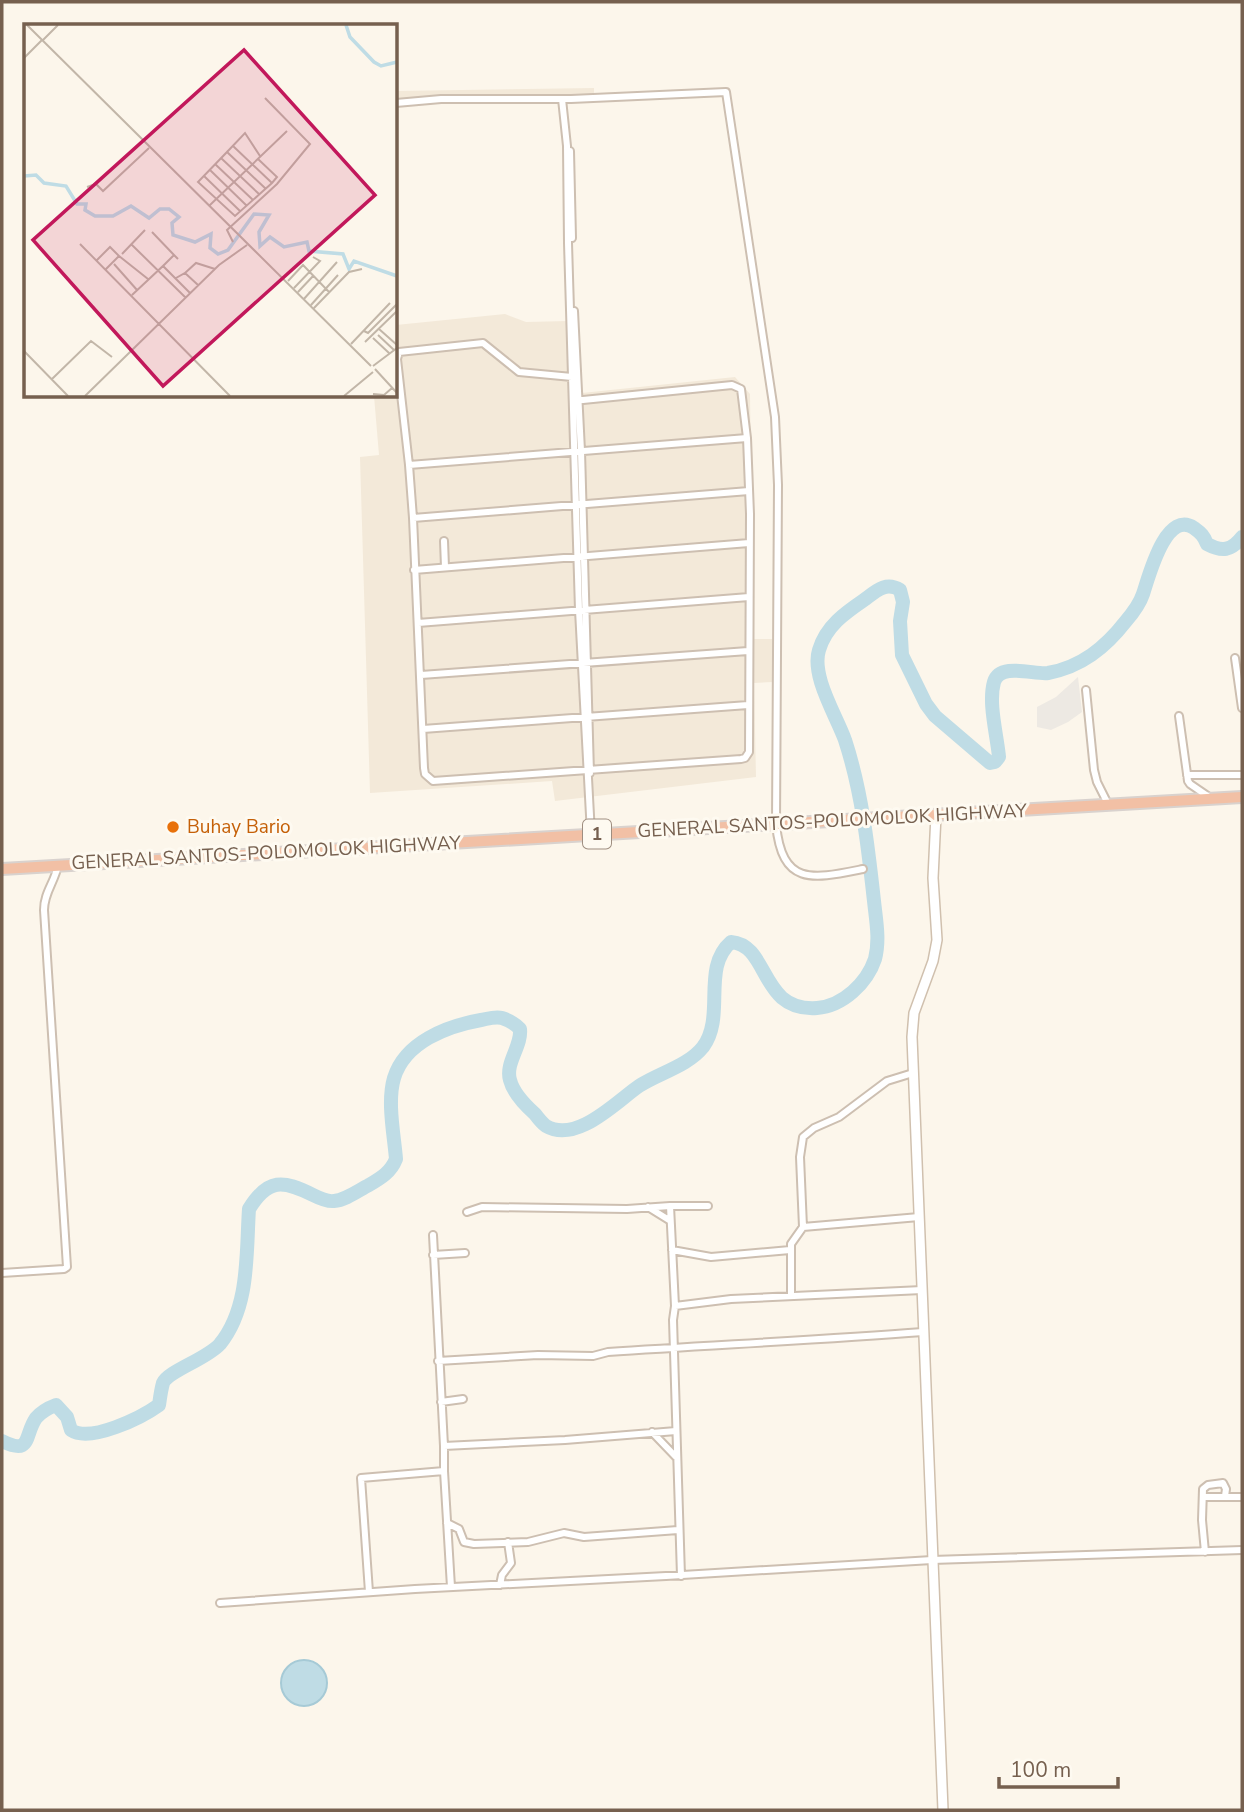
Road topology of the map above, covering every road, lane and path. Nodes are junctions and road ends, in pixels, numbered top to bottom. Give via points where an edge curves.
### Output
1 (562, 99) junction
2 (397, 103) edge
3 (573, 343) junction
4 (572, 377) junction
5 (576, 401) junction
6 (747, 438) junction
7 (578, 451) junction
8 (409, 465) junction
9 (749, 491) junction
10 (580, 505) junction
11 (413, 518) junction
12 (444, 541) dead end
13 (749, 543) junction
14 (582, 556) junction
15 (445, 567) junction
16 (414, 570) junction
17 (749, 597) junction
18 (582, 610) junction
19 (418, 623) junction
20 (748, 651) junction
21 (1235, 658) dead end
22 (584, 663) junction
23 (421, 675) junction
24 (1086, 690) dead end
25 (748, 705) junction
26 (1242, 708) edge
27 (1179, 716) dead end
28 (585, 717) junction
29 (423, 729) junction
30 (588, 771) junction
31 (1187, 775) junction
32 (1242, 775) edge
33 (1242, 797) edge
34 (1211, 799) junction
35 (1108, 804) junction
36 (936, 815) junction
37 (776, 824) junction
38 (591, 835) junction
39 (58, 865) junction
40 (2, 869) edge
41 (863, 869) dead end
42 (914, 1073) junction
43 (670, 1206) junction
44 (708, 1206) dead end
45 (648, 1207) junction
46 (467, 1212) dead end
47 (919, 1217) junction
48 (669, 1220) junction
49 (803, 1227) junction
50 (433, 1235) dead end
51 (672, 1250) junction
52 (790, 1250) junction
53 (466, 1253) dead end
54 (433, 1255) junction
55 (2, 1273) edge
56 (922, 1290) junction
57 (791, 1296) junction
58 (675, 1306) junction
59 (923, 1332) junction
60 (676, 1348) junction
61 (438, 1361) junction
62 (463, 1399) dead end
63 (441, 1402) junction
64 (676, 1431) junction
65 (652, 1432) junction
66 (444, 1446) junction
67 (676, 1457) junction
68 (444, 1471) junction
69 (1225, 1496) junction
70 (1203, 1497) junction
71 (1242, 1497) edge
72 (447, 1523) junction
73 (678, 1530) junction
74 (508, 1542) junction
75 (1242, 1550) edge
76 (1205, 1552) junction
77 (932, 1560) junction
78 (681, 1576) junction
79 (500, 1584) junction
80 (451, 1587) junction
81 (369, 1592) junction
82 (220, 1603) dead end
83 (943, 1810) edge

1 - 2 street
1 - 3 street via 571,158
1 - 37 street via 726,92 775,417
3 - 4 street
3 - 5 street
4 - 5 street
4 - 8 street via 519,372 483,343 399,352
5 - 6 street via 732,385 743,394
5 - 7 street
6 - 7 street
6 - 9 street
7 - 8 street
7 - 10 street
8 - 11 street
9 - 10 street
9 - 13 street
10 - 11 street
10 - 14 street
11 - 16 street
12 - 15 street
13 - 14 street
13 - 17 street
14 - 15 street
14 - 18 street
15 - 16 street
16 - 19 street
17 - 18 street
17 - 20 street
18 - 19 street
18 - 22 street
19 - 23 street
20 - 22 street
20 - 25 street
21 - 26 street
22 - 23 street
22 - 28 street
23 - 29 street
24 - 35 street via 1094,769
25 - 28 street
25 - 30 street via 749,752 745,758
27 - 31 street
28 - 29 street
28 - 30 street
29 - 30 street via 424,768 437,783
30 - 38 street
31 - 32 street
31 - 34 street via 1189,784
33 - 34 highway, GENERAL SANTOS-POLOMOLOK HIGHWAY / 1
34 - 35 highway, GENERAL SANTOS-POLOMOLOK HIGHWAY / 1
35 - 36 highway, GENERAL SANTOS-POLOMOLOK HIGHWAY / 1
36 - 37 highway, GENERAL SANTOS-POLOMOLOK HIGHWAY / 1
36 - 42 street via 933,878 937,940 914,1013
37 - 38 highway, GENERAL SANTOS-POLOMOLOK HIGHWAY / 1
37 - 41 street via 784,859 802,873 823,877
38 - 39 highway, GENERAL SANTOS-POLOMOLOK HIGHWAY / 1
39 - 40 highway, GENERAL SANTOS-POLOMOLOK HIGHWAY / 1
39 - 55 street via 45,894 44,909 67,1267
42 - 47 street
42 - 49 street via 887,1081 839,1118 803,1137
43 - 44 street
43 - 45 street
43 - 48 street
45 - 46 street via 482,1207
45 - 48 street
47 - 49 street
47 - 56 street
48 - 51 street
49 - 52 street
50 - 54 street
51 - 52 street via 711,1257
51 - 58 street
52 - 57 street
53 - 54 street
54 - 61 street
56 - 57 street
56 - 59 street
57 - 58 street
58 - 60 street
59 - 60 street
59 - 77 street
60 - 61 street
60 - 64 street
61 - 63 street
62 - 63 street
63 - 66 street
64 - 65 street
64 - 67 street
65 - 66 street
65 - 67 street
66 - 68 street
67 - 73 street
68 - 72 street
68 - 81 street via 361,1478
69 - 70 street
69 - 70 street via 1225,1485 1217,1483 1205,1487
69 - 71 street
70 - 76 street
72 - 74 street via 459,1529 467,1543
72 - 80 street
73 - 74 street via 584,1537 564,1533
73 - 78 street
74 - 79 street via 511,1563
75 - 76 street
76 - 77 street
77 - 78 street
77 - 83 street
78 - 79 street
79 - 80 street
80 - 81 street
81 - 82 street

